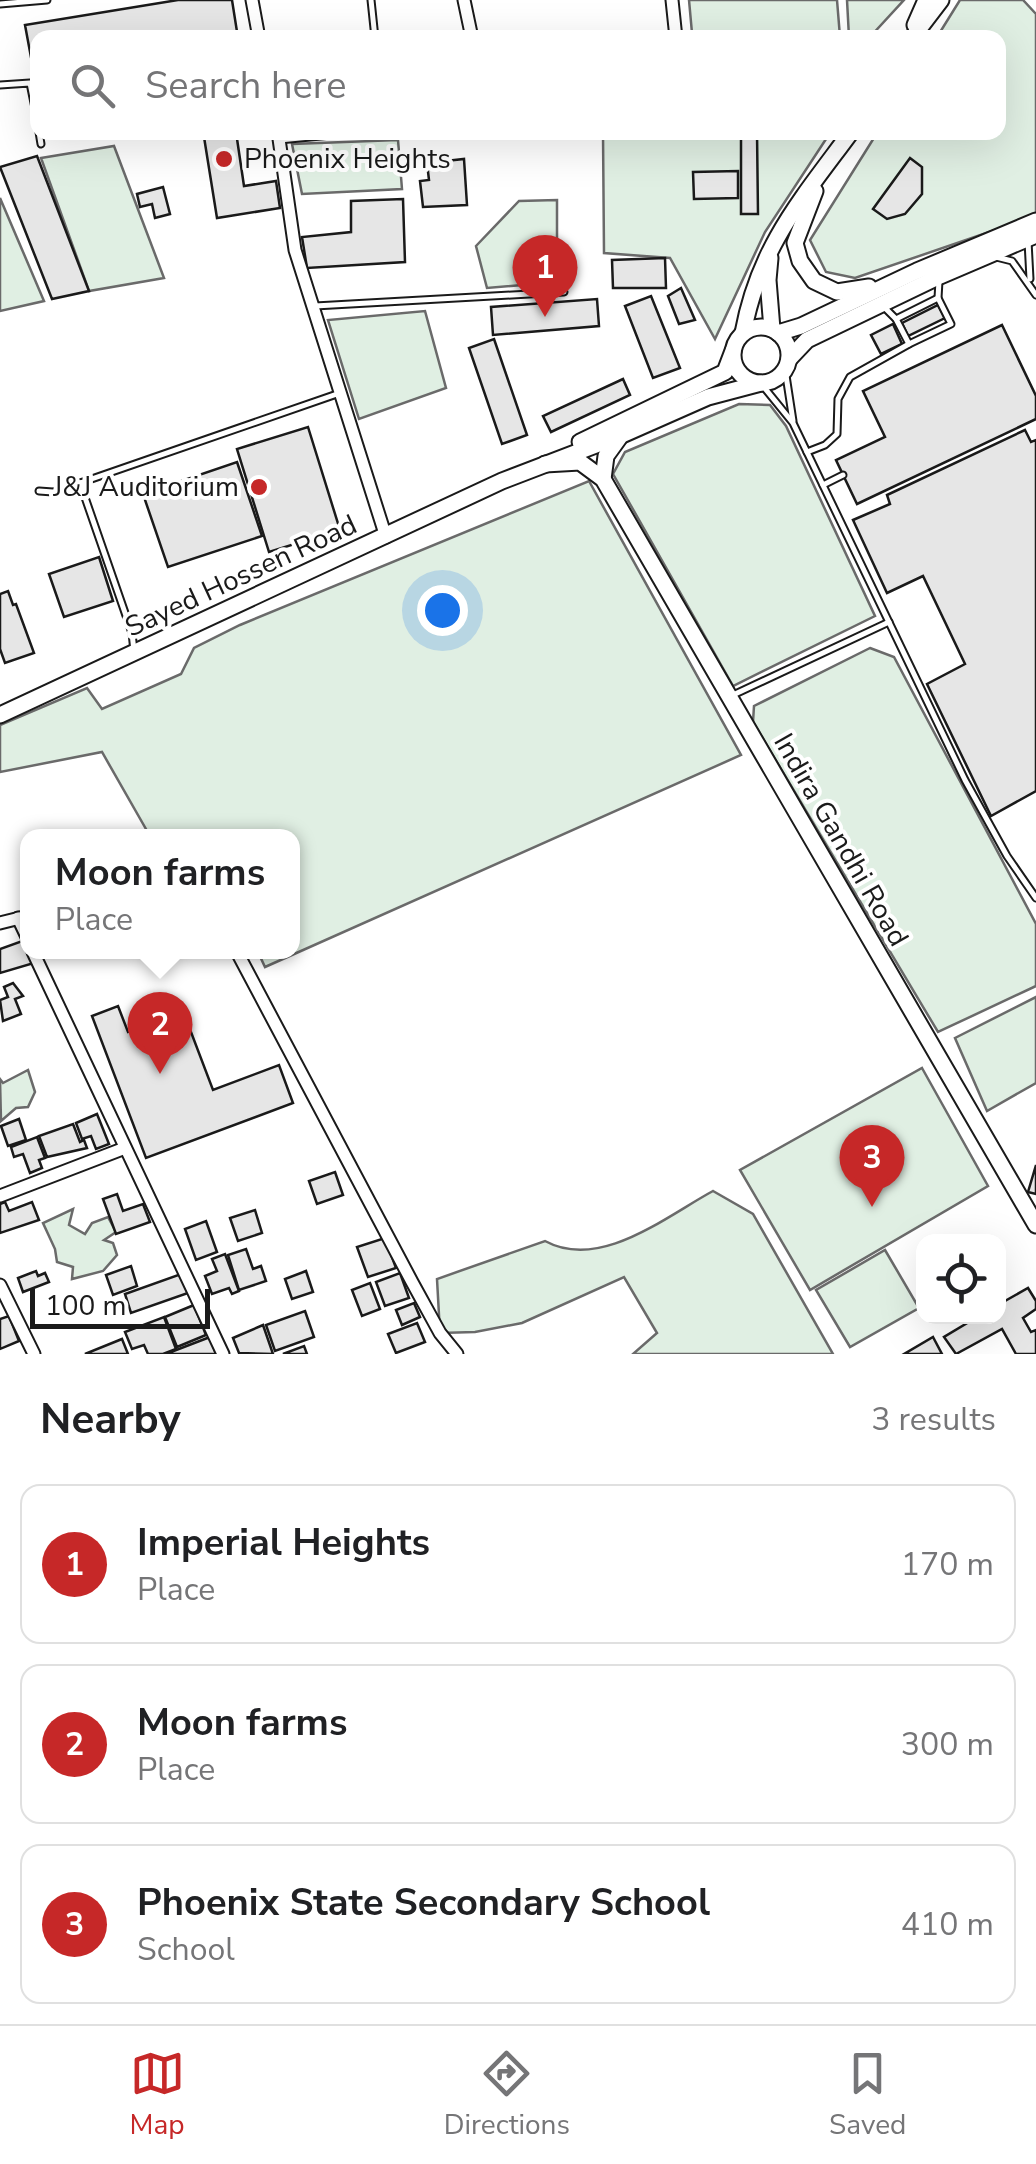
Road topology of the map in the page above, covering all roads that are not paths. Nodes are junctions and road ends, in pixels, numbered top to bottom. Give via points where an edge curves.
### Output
1 (47, 0) edge
2 (252, 0) edge
3 (371, 0) edge
4 (464, 0) edge
5 (672, 0) edge
6 (926, 0) edge
7 (941, 0) edge
8 (0, 4) edge
9 (258, 30) edge
10 (374, 30) edge
11 (470, 30) edge
12 (675, 30) edge
13 (914, 30) edge
14 (917, 30) edge
15 (30, 83) edge
16 (0, 85) edge
17 (40, 140) edge
18 (279, 140) edge
19 (845, 140) edge
20 (41, 144) dead end
21 (824, 168) junction
22 (1036, 221) edge
23 (1032, 236) edge
24 (772, 244) junction
25 (988, 255) junction
26 (917, 270) junction
27 (940, 276) junction
28 (1030, 283) junction
29 (564, 292) dead end
30 (1036, 295) edge
31 (938, 298) junction
32 (880, 304) junction
33 (312, 306) junction
34 (896, 319) junction
35 (775, 331) junction
36 (743, 333) junction
37 (909, 344) junction
38 (733, 351) junction
39 (787, 364) junction
40 (760, 383) junction
41 (340, 392) junction
42 (793, 423) junction
43 (622, 435) junction
44 (807, 452) junction
45 (544, 464) junction
46 (518, 474) junction
47 (843, 476) dead end
48 (604, 479) junction
49 (80, 483) junction
50 (823, 485) junction
51 (40, 491) dead end
52 (386, 536) junction
53 (889, 622) junction
54 (134, 654) junction
55 (729, 697) junction
56 (0, 716) edge
57 (1036, 898) edge
58 (36, 959) edge
59 (242, 959) edge
60 (124, 1148) junction
61 (0, 1196) edge
62 (1036, 1224) edge
63 (0, 1286) edge
64 (452, 1353) edge
65 (34, 1354) edge
66 (223, 1354) edge

1 - 8 lane
2 - 9 street
3 - 10 lane
4 - 11 street
5 - 12 street
6 - 13 main road
7 - 14 main road
15 - 16 lane
17 - 20 lane
18 - 33 street via 294,250
19 - 21 main road
21 - 24 main road
21 - 26 main road via 795,243 814,280 838,292
22 - 26 main road
23 - 25 main road
23 - 28 lane
24 - 35 main road via 768,280
24 - 36 main road
25 - 27 main road
25 - 28 lane via 1012,261
26 - 35 main road via 801,326
27 - 31 lane
27 - 32 main road
28 - 30 lane
29 - 33 lane
31 - 34 lane
31 - 37 lane via 951,324
32 - 34 lane
32 - 39 main road via 807,340
33 - 41 street
34 - 37 lane
35 - 36 main road
35 - 39 main road via 787,344
36 - 38 main road
37 - 44 lane via 850,377 838,399 837,434
38 - 40 main road via 737,370
38 - 46 main road via 725,372 713,379
39 - 40 main road via 775,379
39 - 42 lane
40 - 42 lane
40 - 43 main road via 708,397
41 - 49 lane
41 - 52 street
42 - 44 lane
43 - 45 main road
43 - 48 main road via 606,456
44 - 50 lane
45 - 46 main road
45 - 48 main road via 580,462
46 - 52 main road, Sayed Hossen Road
47 - 50 lane
48 - 55 main road, Indira Gandhi Road
49 - 51 lane
49 - 54 lane
50 - 53 lane
52 - 54 main road, Sayed Hossen Road
53 - 55 lane
53 - 57 lane via 973,795
54 - 56 main road, Sayed Hossen Road
55 - 62 main road, Indira Gandhi Road
58 - 60 street
59 - 64 street
60 - 61 street
60 - 66 street
63 - 65 street

